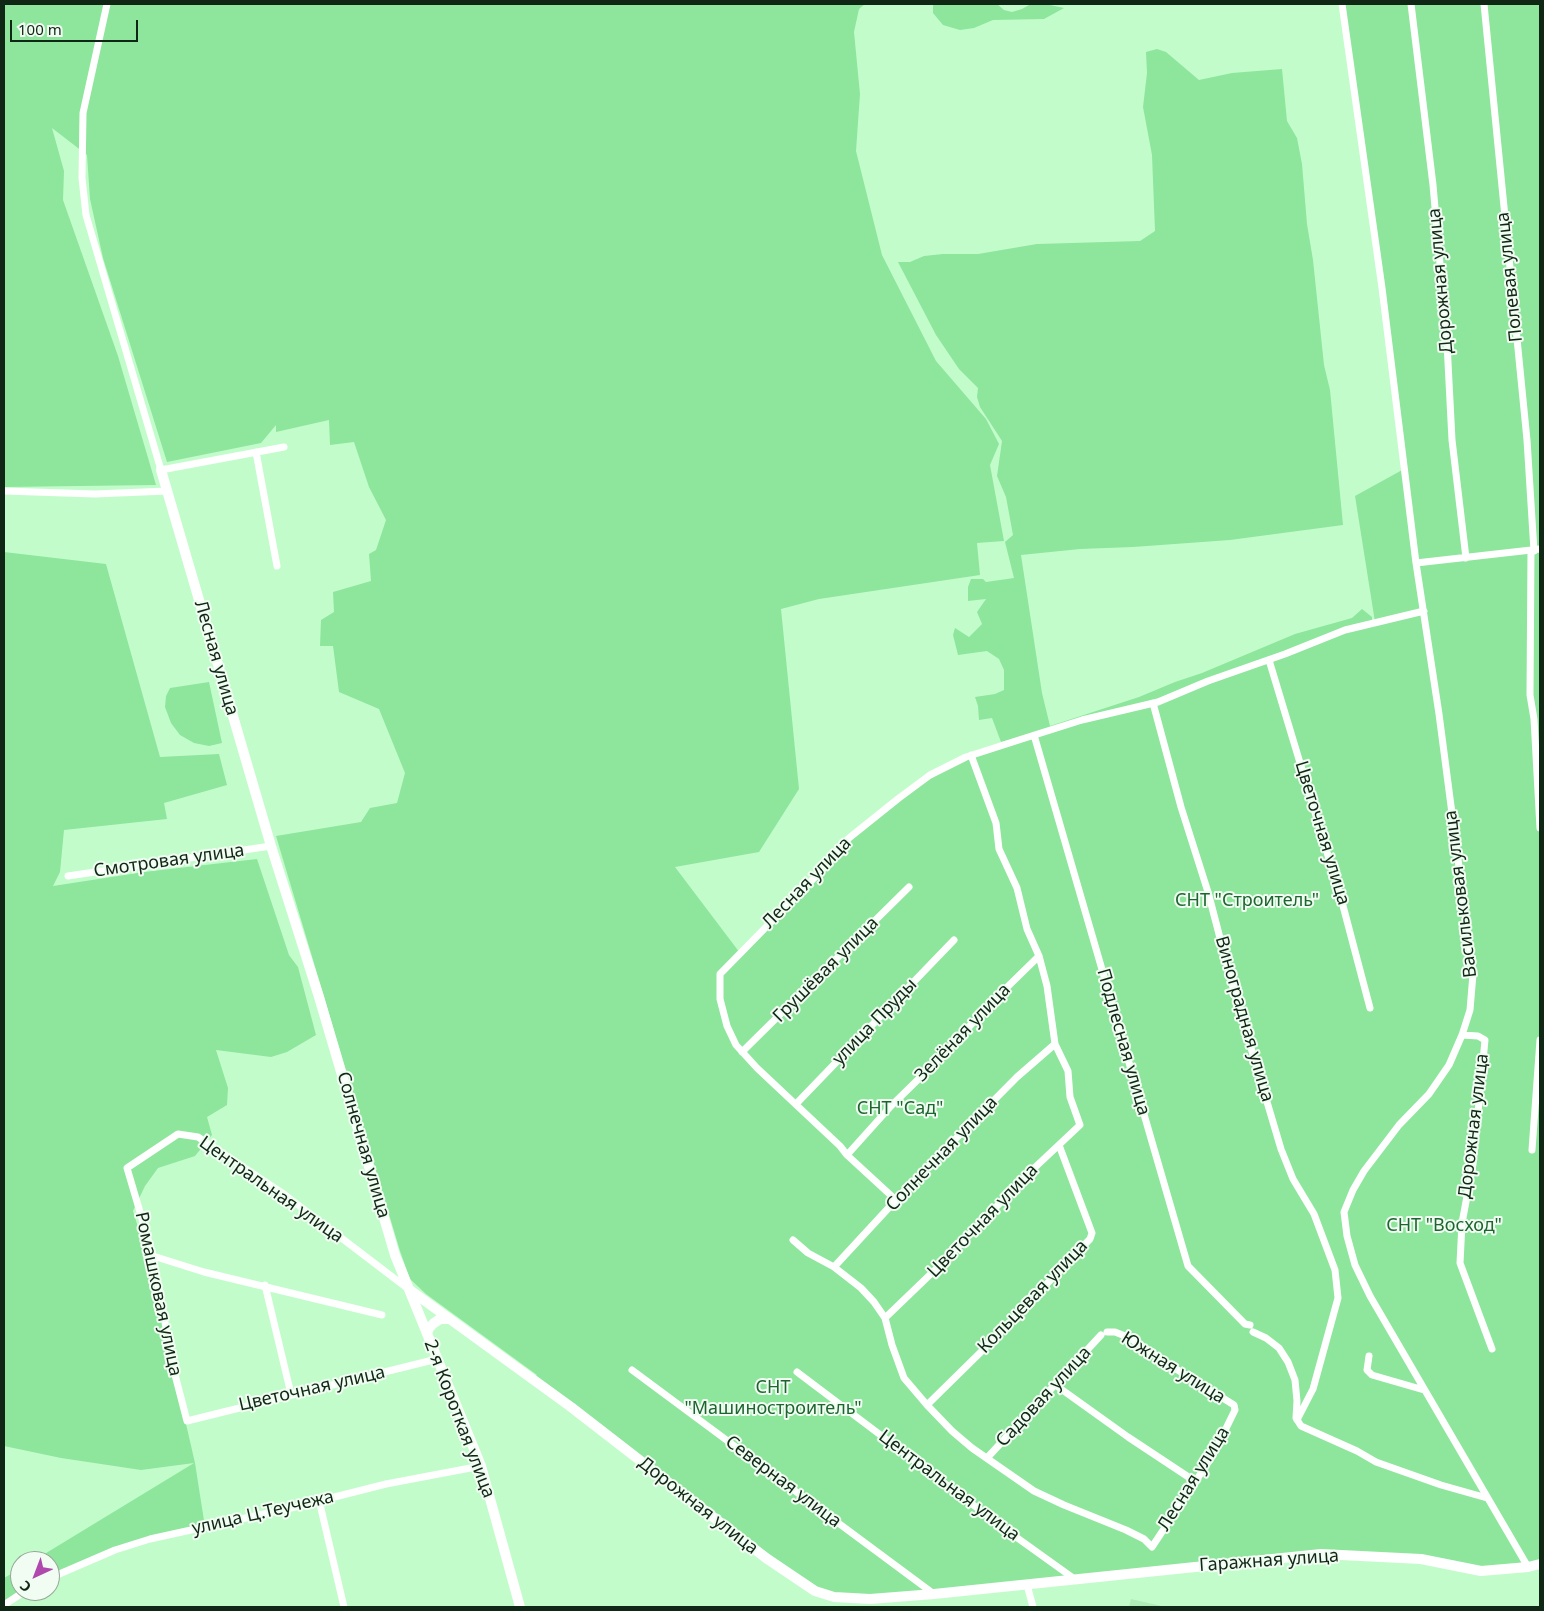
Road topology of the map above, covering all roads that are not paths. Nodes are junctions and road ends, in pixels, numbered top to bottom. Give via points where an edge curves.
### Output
1 (107, 4) edge
2 (1342, 4) edge
3 (1411, 4) edge
4 (1484, 4) edge
5 (284, 447) dead end
6 (256, 452) junction
7 (161, 470) junction
8 (4, 491) edge
9 (167, 491) junction
10 (1535, 550) edge
11 (1466, 558) junction
12 (1416, 563) junction
13 (277, 566) dead end
14 (1424, 611) junction
15 (1269, 660) junction
16 (1153, 703) junction
17 (1034, 735) junction
18 (971, 756) junction
19 (1540, 828) edge
20 (271, 846) junction
21 (68, 876) dead end
22 (909, 887) dead end
23 (954, 940) dead end
24 (1039, 956) junction
25 (320, 997) joint
26 (1370, 1008) dead end
27 (1462, 1035) junction
28 (1540, 1040) edge
29 (1055, 1044) junction
30 (742, 1052) junction
31 (796, 1104) junction
32 (1059, 1145) junction
33 (1532, 1150) dead end
34 (847, 1155) junction
35 (128, 1168) joint
36 (897, 1201) junction
37 (793, 1240) dead end
38 (153, 1256) junction
39 (834, 1267) junction
40 (265, 1286) junction
41 (410, 1290) junction
42 (382, 1315) dead end
43 (885, 1318) junction
44 (450, 1319) junction
45 (427, 1334) junction
46 (1104, 1334) joint
47 (1492, 1349) dead end
48 (1369, 1356) dead end
49 (437, 1359) junction
50 (632, 1370) dead end
51 (798, 1372) dead end
52 (1054, 1384) junction
53 (1424, 1390) junction
54 (290, 1394) junction
55 (927, 1405) junction
56 (1235, 1410) joint
57 (187, 1420) joint
58 (1297, 1420) junction
59 (987, 1458) junction
60 (481, 1466) junction
61 (1196, 1482) junction
62 (1488, 1498) junction
63 (319, 1500) junction
64 (1540, 1564) edge
65 (1528, 1567) junction
66 (60, 1574) edge
67 (1076, 1580) junction
68 (1027, 1585) junction
69 (934, 1594) junction
70 (344, 1607) edge
71 (520, 1607) edge
72 (1033, 1607) edge

1 - 7 street via 83,113 82,178 86,215
2 - 12 street, Васильковая улица
3 - 11 street, Дорожная улица via 1433,185 1452,440
4 - 10 street, Полевая улица
5 - 6 street
6 - 7 street
6 - 13 street
7 - 9 street, Лесная улица
8 - 9 street via 94,494
9 - 20 street, Лесная улица
10 - 11 street
10 - 19 street, Полевая улица via 1530,695
11 - 12 street
12 - 14 street, Васильковая улица
14 - 15 street via 1345,630
14 - 27 street, Васильковая улица via 1473,974 1470,1010
15 - 16 street
15 - 26 street, Цветочная улица via 1342,902
16 - 17 street
16 - 58 street, Виноградная улица via 1282,1149 1293,1179 1314,1214 1335,1270 1338,1298 1312,1389
17 - 18 street
17 - 58 street, Подлесная улица via 1188,1266 1244,1324 1279,1348 1295,1380
18 - 24 street via 996,823 999,848 1017,888 1027,929
18 - 30 street, Лесная улица via 930,775 849,838 720,974 720,1000 727,1026
20 - 21 street, Смотровая улица
20 - 25 street, Лесная улица
22 - 30 street, Грушёвая улица
23 - 31 street, улица Пруды
24 - 29 street via 1047,986
24 - 34 street, Зелёная улица
25 - 41 street, Солнечная улица via 395,1255
27 - 47 street, Дорожная улица via 1485,1040 1460,1263
27 - 53 street, Васильковая улица via 1449,1064 1429,1094 1364,1171 1344,1212 1354,1265
28 - 33 street
29 - 32 street, Цветочная улица via 1068,1072 1070,1097 1080,1124
29 - 36 street, Солнечная улица via 1017,1077
30 - 31 street
31 - 34 street
32 - 43 street, Цветочная улица
32 - 55 street, Кольцевая улица via 1092,1233 1090,1240
34 - 36 street
35 - 38 street, Ромашковая улица
35 - 41 street, Центральная улица via 178,1134 198,1137 285,1195
36 - 39 street, Солнечная улица
37 - 39 street
38 - 40 street
38 - 57 street, Ромашковая улица via 173,1368
39 - 43 street via 861,1288
40 - 42 street
40 - 54 street
41 - 44 street, Дорожная улица
41 - 45 street, 2-я Короткая улица
43 - 55 street via 904,1378
44 - 45 street via 440,1319
44 - 69 street, Дорожная улица via 571,1407 766,1558 815,1591 850,1599
45 - 49 street, 2-я Короткая улица
46 - 52 street, Садовая улица
46 - 56 street, Южная улица via 1115,1332 1130,1338 1234,1405
48 - 53 street via 1367,1370 1372,1375
49 - 54 street, Цветочная улица
49 - 60 street, 2-я Короткая улица
50 - 69 street, Северная улица
51 - 67 street, Центральная улица
52 - 59 street, Садовая улица
52 - 61 street
53 - 62 street, Васильковая улица
54 - 57 street, Цветочная улица
55 - 59 street via 952,1431
56 - 61 street, Лесная улица
58 - 62 street via 1300,1426 1376,1462
59 - 61 street, Лесная улица via 1034,1491 1126,1530 1152,1547
60 - 63 street, улица Ц.Теучежа
60 - 71 street, 2-я Короткая улица
62 - 65 street
63 - 66 street, улица Ц.Теучежа via 150,1539
63 - 70 street
64 - 65 street, Гаражная улица
65 - 67 street, Гаражная улица via 1481,1571 1421,1559 1321,1554
67 - 68 street, Гаражная улица
68 - 69 street, Дорожная улица
68 - 72 street

